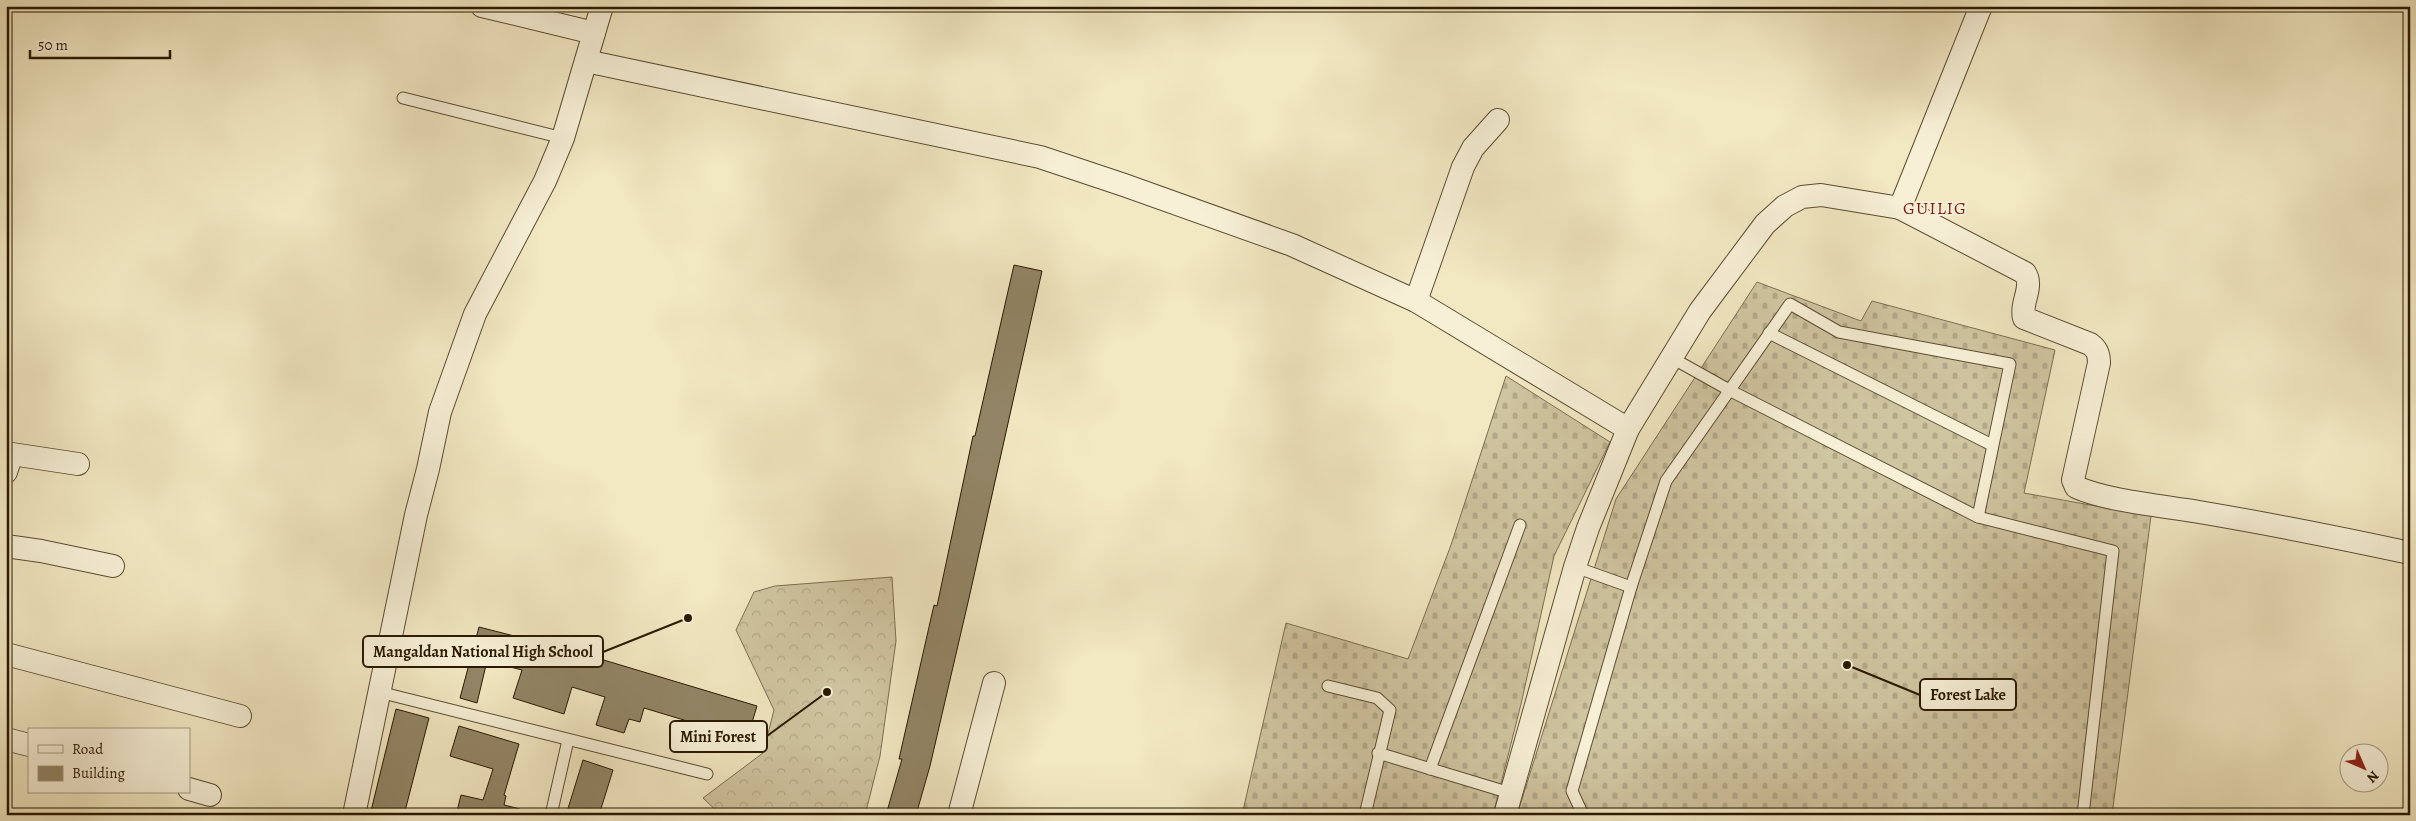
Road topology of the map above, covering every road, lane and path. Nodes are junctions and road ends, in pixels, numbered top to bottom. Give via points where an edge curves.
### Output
1 (482, 6) edge
2 (602, 6) edge
3 (1981, 6) edge
4 (594, 34) junction
5 (586, 61) junction
6 (403, 98) dead end
7 (1498, 120) dead end
8 (563, 138) junction
9 (1900, 208) junction
10 (1416, 301) junction
11 (1769, 333) junction
12 (1672, 358) junction
13 (1731, 391) junction
14 (1628, 429) junction
15 (1992, 445) junction
16 (8, 460) edge
17 (78, 464) dead end
18 (1978, 517) junction
19 (1520, 525) dead end
20 (6, 546) edge
21 (2410, 553) edge
22 (113, 566) dead end
23 (1575, 567) junction
24 (1631, 587) junction
25 (6, 654) edge
26 (994, 683) dead end
27 (1328, 686) dead end
28 (379, 692) junction
29 (240, 716) dead end
30 (6, 739) edge
31 (568, 740) junction
32 (28, 745) edge
33 (1378, 753) junction
34 (1430, 769) junction
35 (707, 774) dead end
36 (1510, 793) junction
37 (354, 815) edge
38 (551, 815) edge
39 (958, 815) edge
40 (1365, 815) edge
41 (1505, 815) edge
42 (1583, 815) edge
43 (2083, 815) edge

1 - 4 street
2 - 4 street
3 - 9 street
4 - 5 street
5 - 8 street
5 - 10 street via 1040,157 1292,246
6 - 8 lane
7 - 10 street via 1473,148 1463,168
8 - 28 street via 545,180 475,314 440,412
9 - 12 street via 1821,195 1802,197 1785,206 1748,246 1700,311
9 - 21 street via 2025,273 2029,282 2024,318 2096,348 2099,363 2073,480 2076,487 2133,501 2307,530
10 - 14 street
11 - 13 lane
11 - 15 lane
11 - 15 lane via 1790,304 1839,332 2010,364
12 - 13 lane
12 - 14 street
13 - 18 lane
13 - 24 lane via 1666,480
14 - 23 street
15 - 18 lane
16 - 17 street
18 - 43 lane via 2113,551
19 - 34 lane
20 - 22 street
23 - 24 lane
23 - 36 street
24 - 42 lane via 1572,792
25 - 29 street
26 - 39 street
27 - 33 lane via 1377,698 1390,710
28 - 31 lane
28 - 37 street
30 - 32 street
31 - 35 lane
31 - 38 lane
33 - 34 lane
33 - 40 lane
34 - 36 lane
36 - 41 street

